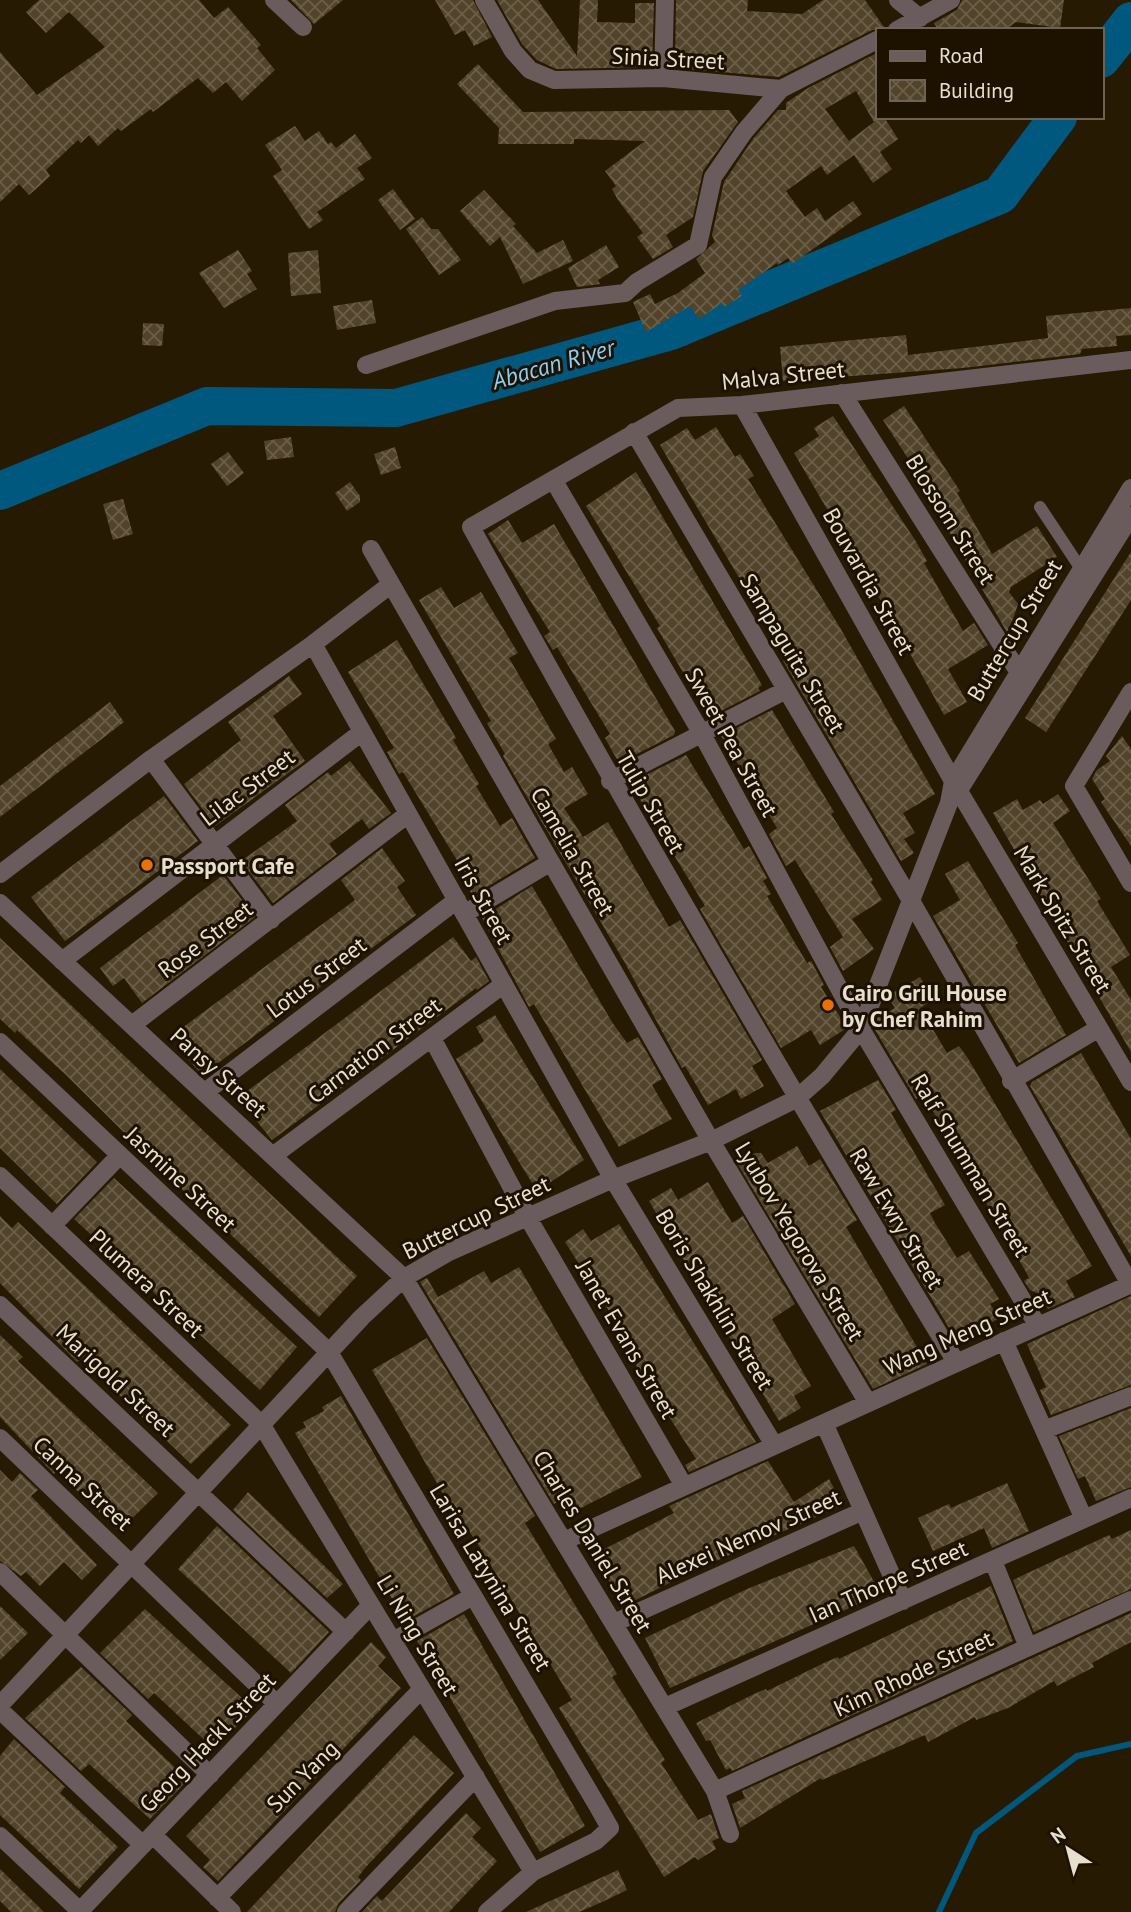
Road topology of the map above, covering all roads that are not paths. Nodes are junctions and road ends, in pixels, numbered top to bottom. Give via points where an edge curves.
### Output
1 (274, 0) edge
2 (484, 0) edge
3 (665, 0) edge
4 (898, 0) edge
5 (951, 0) edge
6 (920, 19) junction
7 (303, 27) dead end
8 (901, 28) edge
9 (876, 41) edge
10 (663, 78) junction
11 (781, 89) junction
12 (1131, 360) edge
13 (366, 365) dead end
14 (842, 393) junction
15 (742, 405) junction
16 (634, 432) junction
17 (554, 481) junction
18 (1131, 488) edge
19 (1040, 507) dead end
20 (1131, 516) edge
21 (471, 527) joint
22 (371, 549) dead end
23 (1080, 569) junction
24 (390, 585) junction
25 (313, 644) junction
26 (1017, 671) junction
27 (786, 690) junction
28 (1129, 702) edge
29 (362, 732) junction
30 (702, 734) junction
31 (151, 759) junction
32 (610, 781) junction
33 (954, 792) junction
34 (408, 814) junction
35 (213, 843) junction
36 (551, 862) junction
37 (0, 874) edge
38 (1131, 883) edge
39 (910, 899) junction
40 (0, 903) edge
41 (460, 908) junction
42 (271, 920) junction
43 (62, 961) junction
44 (504, 984) junction
45 (132, 1025) junction
46 (1099, 1028) junction
47 (861, 1029) junction
48 (432, 1038) junction
49 (0, 1042) edge
50 (1011, 1080) junction
51 (1131, 1082) edge
52 (205, 1092) junction
53 (796, 1099) junction
54 (712, 1141) junction
55 (120, 1154) junction
56 (274, 1155) junction
57 (613, 1179) junction
58 (1, 1180) edge
59 (527, 1216) junction
60 (52, 1226) junction
61 (404, 1278) junction
62 (1131, 1284) edge
63 (0, 1305) edge
64 (1038, 1326) junction
65 (1004, 1341) junction
66 (329, 1352) junction
67 (956, 1362) junction
68 (1131, 1396) edge
69 (868, 1403) junction
70 (824, 1423) junction
71 (261, 1424) junction
72 (1044, 1430) junction
73 (0, 1438) edge
74 (774, 1445) junction
75 (684, 1486) junction
76 (199, 1491) junction
77 (1131, 1498) edge
78 (863, 1511) junction
79 (1084, 1519) junction
80 (564, 1541) junction
81 (993, 1561) junction
82 (132, 1563) junction
83 (0, 1573) edge
84 (473, 1596) junction
85 (1131, 1600) edge
86 (904, 1601) junction
87 (371, 1605) junction
88 (614, 1623) junction
89 (346, 1632) junction
90 (65, 1634) junction
91 (393, 1641) junction
92 (1028, 1647) junction
93 (422, 1689) junction
94 (277, 1704) junction
95 (0, 1705) edge
96 (665, 1707) junction
97 (0, 1710) edge
98 (210, 1775) junction
99 (475, 1777) junction
100 (715, 1791) junction
101 (730, 1834) dead end
102 (0, 1836) edge
103 (148, 1840) junction
104 (533, 1872) junction
105 (217, 1898) junction
106 (79, 1912) edge
107 (232, 1912) edge
108 (346, 1912) edge
109 (487, 1912) edge

1 - 7 street
2 - 10 street, Sinia Street via 513,51 530,70 554,80
3 - 10 street
4 - 6 street
5 - 6 street
6 - 8 street
9 - 11 street
10 - 11 street, Sinia Street
11 - 13 street via 713,177 698,245 674,262 625,293 555,301
12 - 14 street, Malva Street
14 - 15 street, Malva Street
14 - 26 street, Blossom Street
15 - 16 street, Malva Street via 678,408
15 - 33 street, Bouvardia Street
16 - 17 street, Malva Street
16 - 27 street, Sampaguita Street
17 - 21 street, Malva Street
17 - 30 street, Sweet Pea Street
18 - 23 street, Buttercup Street
19 - 23 lane
20 - 33 street, Buttercup Street
21 - 32 street, Tulip Street
22 - 24 street, Camelia Street
23 - 26 street, Buttercup Street
24 - 25 street
24 - 36 street, Camelia Street
25 - 29 street, Iris Street
25 - 31 street
26 - 33 street, Buttercup Street
27 - 30 street
27 - 39 street, Sampaguita Street
28 - 38 street via 1074,786
29 - 34 street, Iris Street
29 - 35 street, Lilac Street
30 - 32 street
30 - 47 street, Sweet Pea Street
31 - 35 street
31 - 37 street
32 - 53 street, Tulip Street
33 - 39 street, Buttercup Street
33 - 46 street, Mark Spitz Street
34 - 41 street, Iris Street
34 - 42 street, Rose Street
35 - 42 street
35 - 43 street, Lilac Street
36 - 41 street, Lotus Street
36 - 54 street, Camelia Street
39 - 47 street, Buttercup Street
39 - 50 street, Sampaguita Street
40 - 43 street, Pansy Street
41 - 44 street, Iris Street
41 - 52 street, Lotus Street
42 - 45 street, Rose Street
43 - 45 street, Pansy Street
44 - 48 street, Carnation Street
44 - 57 street, Iris Street
45 - 52 street, Pansy Street
46 - 50 street
46 - 51 street, Mark Spitz Street
47 - 53 street, Buttercup Street
47 - 64 street, Ralf Shumman Street
48 - 56 street, Carnation Street
48 - 59 street, Janet Evans Street
49 - 55 street, Jasmine Street
50 - 62 street, Sampaguita Street
52 - 56 street, Pansy Street
53 - 54 street, Buttercup Street
53 - 67 street, Raw Ewry Street
54 - 57 street, Buttercup Street
54 - 69 street, Lyubov Yegorova Street
55 - 60 street
55 - 66 street, Jasmine Street
56 - 61 street, Pansy Street
57 - 59 street, Buttercup Street
57 - 74 street, Boris Shakhlin Street
58 - 60 street, Plumera Street
59 - 61 street, Buttercup Street
59 - 75 street, Janet Evans Street
60 - 71 street, Plumera Street
61 - 66 street, Buttercup Street
61 - 80 street, Charles Daniel Street
62 - 64 street, Wang Meng Street
63 - 76 street, Marigold Street
64 - 65 street, Wang Meng Street
65 - 67 street, Wang Meng Street
65 - 72 street
66 - 71 street, Buttercup Street
66 - 84 street, Larisa Latynina Street
67 - 69 street, Wang Meng Street
68 - 72 street
69 - 70 street, Wang Meng Street
70 - 74 street, Wang Meng Street
70 - 78 street
71 - 76 street, Buttercup Street
71 - 87 street, Li Ning Street
72 - 79 street
73 - 82 street, Canna Street
74 - 75 street, Wang Meng Street
75 - 80 street, Wang Meng Street
76 - 82 street, Buttercup Street
76 - 89 street, Marigold Street
77 - 79 street, Ian Thorpe Street
78 - 86 street
78 - 88 street, Alexei Nemov Street
79 - 81 street, Ian Thorpe Street
80 - 88 street, Charles Daniel Street
81 - 86 street, Ian Thorpe Street
81 - 92 street
82 - 90 street, Buttercup Street
82 - 94 street, Canna Street
83 - 90 street
84 - 91 street
84 - 104 street, Larisa Latynina Street via 610,1828 596,1841
85 - 92 street, Kim Rhode Street
86 - 96 street, Ian Thorpe Street
87 - 89 street, Georg Hackl Street
87 - 91 street, Li Ning Street
88 - 96 street, Charles Daniel Street
89 - 94 street, Georg Hackl Street
90 - 95 street, Buttercup Street
90 - 98 street
91 - 93 street, Li Ning Street
92 - 100 street, Kim Rhode Street
93 - 99 street, Li Ning Street
93 - 105 street, Sun Yang
94 - 98 street, Georg Hackl Street
96 - 100 street, Charles Daniel Street
97 - 103 street
98 - 103 street, Georg Hackl Street
99 - 104 street, Li Ning Street
99 - 108 street
100 - 101 street, Charles Daniel Street
102 - 106 street
103 - 105 street
103 - 106 street, Georg Hackl Street
104 - 109 street
105 - 107 street

